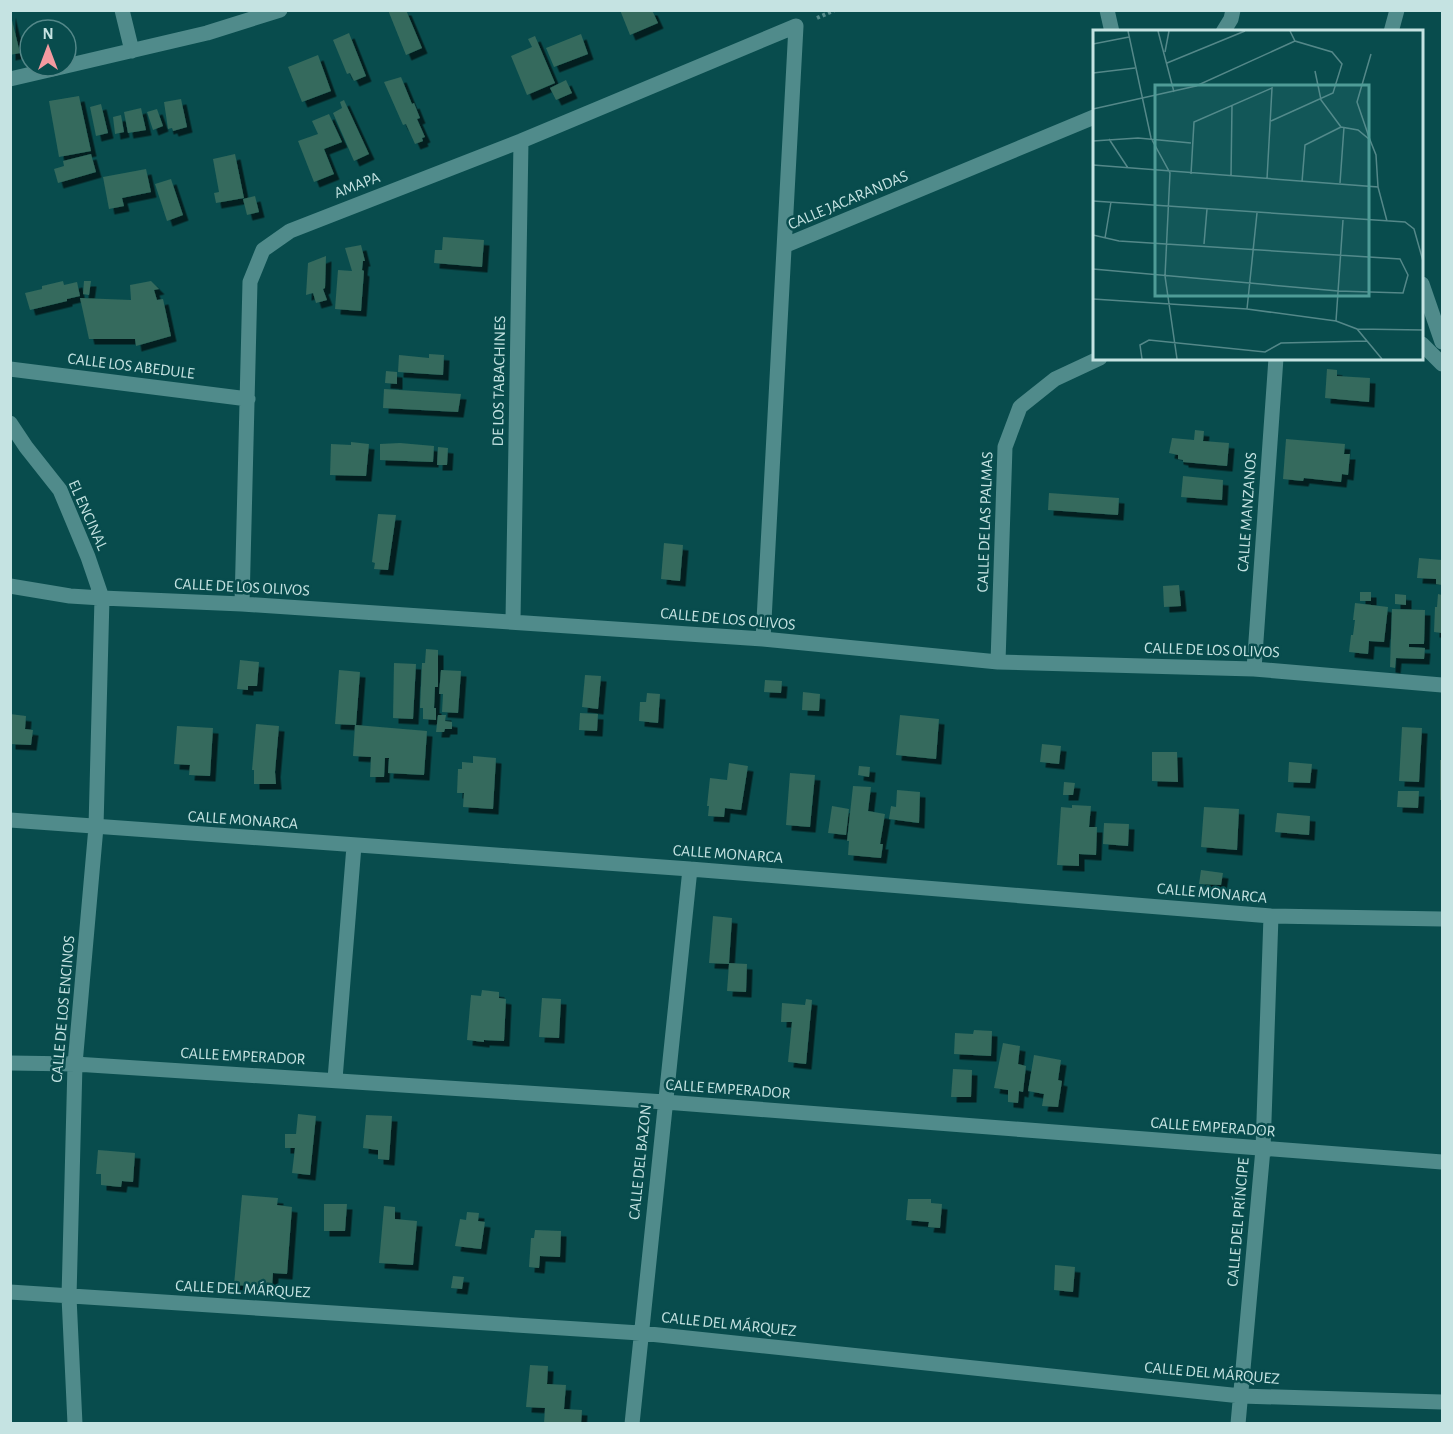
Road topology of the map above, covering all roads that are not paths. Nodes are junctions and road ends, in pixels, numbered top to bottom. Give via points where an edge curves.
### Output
1 (122, 10) edge
2 (280, 10) edge
3 (1107, 10) edge
4 (1233, 10) edge
5 (1397, 10) edge
6 (796, 26) joint
7 (1112, 30) edge
8 (1224, 30) edge
9 (1392, 30) edge
10 (132, 51) junction
11 (78, 63) edge
12 (1093, 118) edge
13 (521, 141) junction
14 (786, 245) junction
15 (1423, 287) edge
16 (1443, 342) edge
17 (1423, 345) edge
18 (1096, 360) edge
19 (1276, 360) edge
20 (1443, 364) edge
21 (10, 369) edge
22 (248, 399) junction
23 (10, 423) edge
24 (10, 586) edge
25 (102, 598) junction
26 (242, 604) junction
27 (513, 621) junction
28 (763, 639) junction
29 (998, 662) junction
30 (1254, 669) junction
31 (1443, 685) edge
32 (10, 820) edge
33 (96, 827) junction
34 (354, 846) junction
35 (690, 869) junction
36 (1271, 916) junction
37 (1443, 919) edge
38 (10, 1063) edge
39 (75, 1064) junction
40 (335, 1079) junction
41 (665, 1102) junction
42 (1263, 1149) junction
43 (1443, 1162) edge
44 (10, 1292) edge
45 (69, 1297) junction
46 (640, 1333) junction
47 (1240, 1396) junction
48 (1443, 1402) edge
49 (75, 1424) edge
50 (632, 1424) edge
51 (1238, 1424) edge

1 - 10 street
2 - 10 street
3 - 7 street
4 - 8 street
5 - 9 street
6 - 13 street, AMAPA
6 - 14 street, CALLE JACARANDAS
10 - 11 street
12 - 14 street, CALLE JACARANDAS
13 - 22 street, AMAPA via 290,231 263,250 250,282
13 - 27 street, DE LOS TABACHINES
14 - 28 street
15 - 16 street
17 - 20 street
18 - 29 street, CALLE DE LAS PALMAS via 1055,379 1020,407 1005,447
19 - 30 street, CALLE MANZANOS
21 - 22 street, CALLE LOS ABEDULE
22 - 26 street, AMAPA
23 - 25 street, EL ENCINAL via 60,490
24 - 25 street, CALLE DE LOS OLIVOS
25 - 26 street, CALLE DE LOS OLIVOS
25 - 33 street, CALLE DE LOS ENCINOS
26 - 27 street, CALLE DE LOS OLIVOS
27 - 28 street, CALLE DE LOS OLIVOS
28 - 29 street, CALLE DE LOS OLIVOS
29 - 30 street, CALLE DE LOS OLIVOS
30 - 31 street, CALLE DE LOS OLIVOS
32 - 33 street, CALLE MONARCA
33 - 34 street, CALLE MONARCA
33 - 39 street, CALLE DE LOS ENCINOS
34 - 35 street, CALLE MONARCA
34 - 40 street
35 - 36 street, CALLE MONARCA
35 - 41 street, CALLE DEL BAZON
36 - 37 street, CALLE MONARCA
36 - 42 street, CALLE DEL PRÍNCIPE
38 - 39 street, CALLE EMPERADOR
39 - 40 street, CALLE EMPERADOR
39 - 45 street, CALLE DE LOS ENCINOS
40 - 41 street, CALLE EMPERADOR
41 - 42 street, CALLE EMPERADOR
41 - 46 street, CALLE DEL BAZON
42 - 43 street, CALLE EMPERADOR
42 - 47 street, CALLE DEL PRÍNCIPE
44 - 45 street, CALLE DEL MÁRQUEZ
45 - 46 street, CALLE DEL MÁRQUEZ
45 - 49 street, CALLE DE LOS ENCINOS
46 - 47 street, CALLE DEL MÁRQUEZ
46 - 50 street, CALLE DEL BAZON
47 - 48 street, CALLE DEL MÁRQUEZ
47 - 51 street, CALLE DEL PRÍNCIPE

